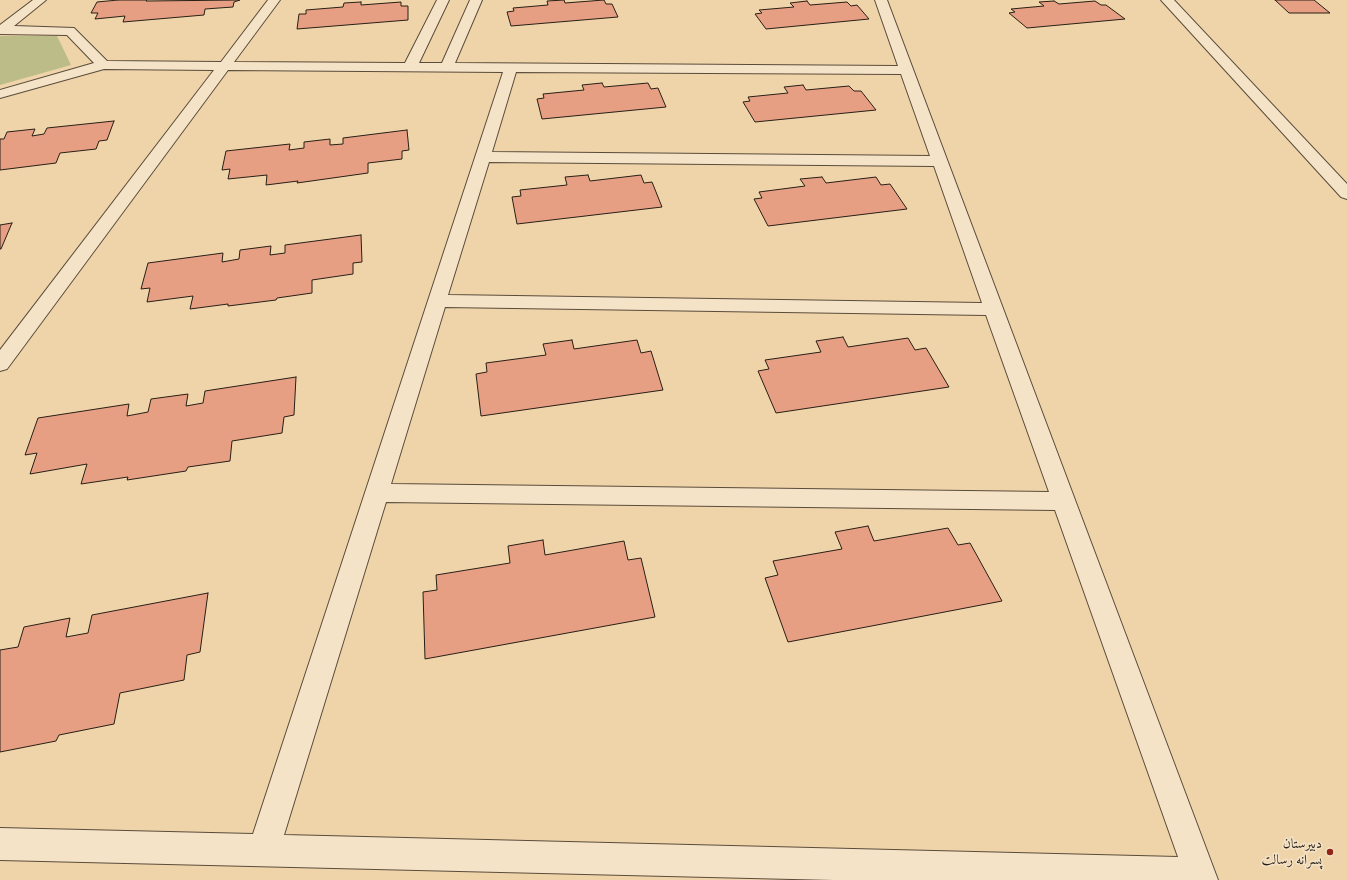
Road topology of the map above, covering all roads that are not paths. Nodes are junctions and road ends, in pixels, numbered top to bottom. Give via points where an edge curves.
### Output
1 (40, 0) edge
2 (274, 0) edge
3 (443, 0) edge
4 (476, 0) edge
5 (881, 0) edge
6 (1167, 0) edge
7 (1, 30) edge
8 (103, 65) junction
9 (225, 65) junction
10 (410, 66) junction
11 (447, 67) junction
12 (511, 67) junction
13 (907, 70) junction
14 (0, 94) edge
15 (482, 157) junction
16 (940, 162) junction
17 (1347, 194) edge
18 (437, 301) junction
19 (994, 309) junction
20 (0, 364) edge
21 (376, 493) junction
22 (1064, 501) junction
23 (0, 844) edge
24 (264, 850) junction
25 (1201, 876) edge

1 - 7 street
2 - 9 street
3 - 10 street
4 - 11 street
5 - 13 street
6 - 17 street
7 - 8 street via 70,31
8 - 9 street
8 - 14 street
9 - 10 street
9 - 20 street
10 - 11 street
11 - 12 street
12 - 13 street
12 - 15 street
13 - 16 street
15 - 16 street
15 - 18 street
16 - 19 street
18 - 19 street
18 - 21 street
19 - 22 street
21 - 22 street
21 - 24 street
22 - 25 street
23 - 24 street
24 - 25 street

